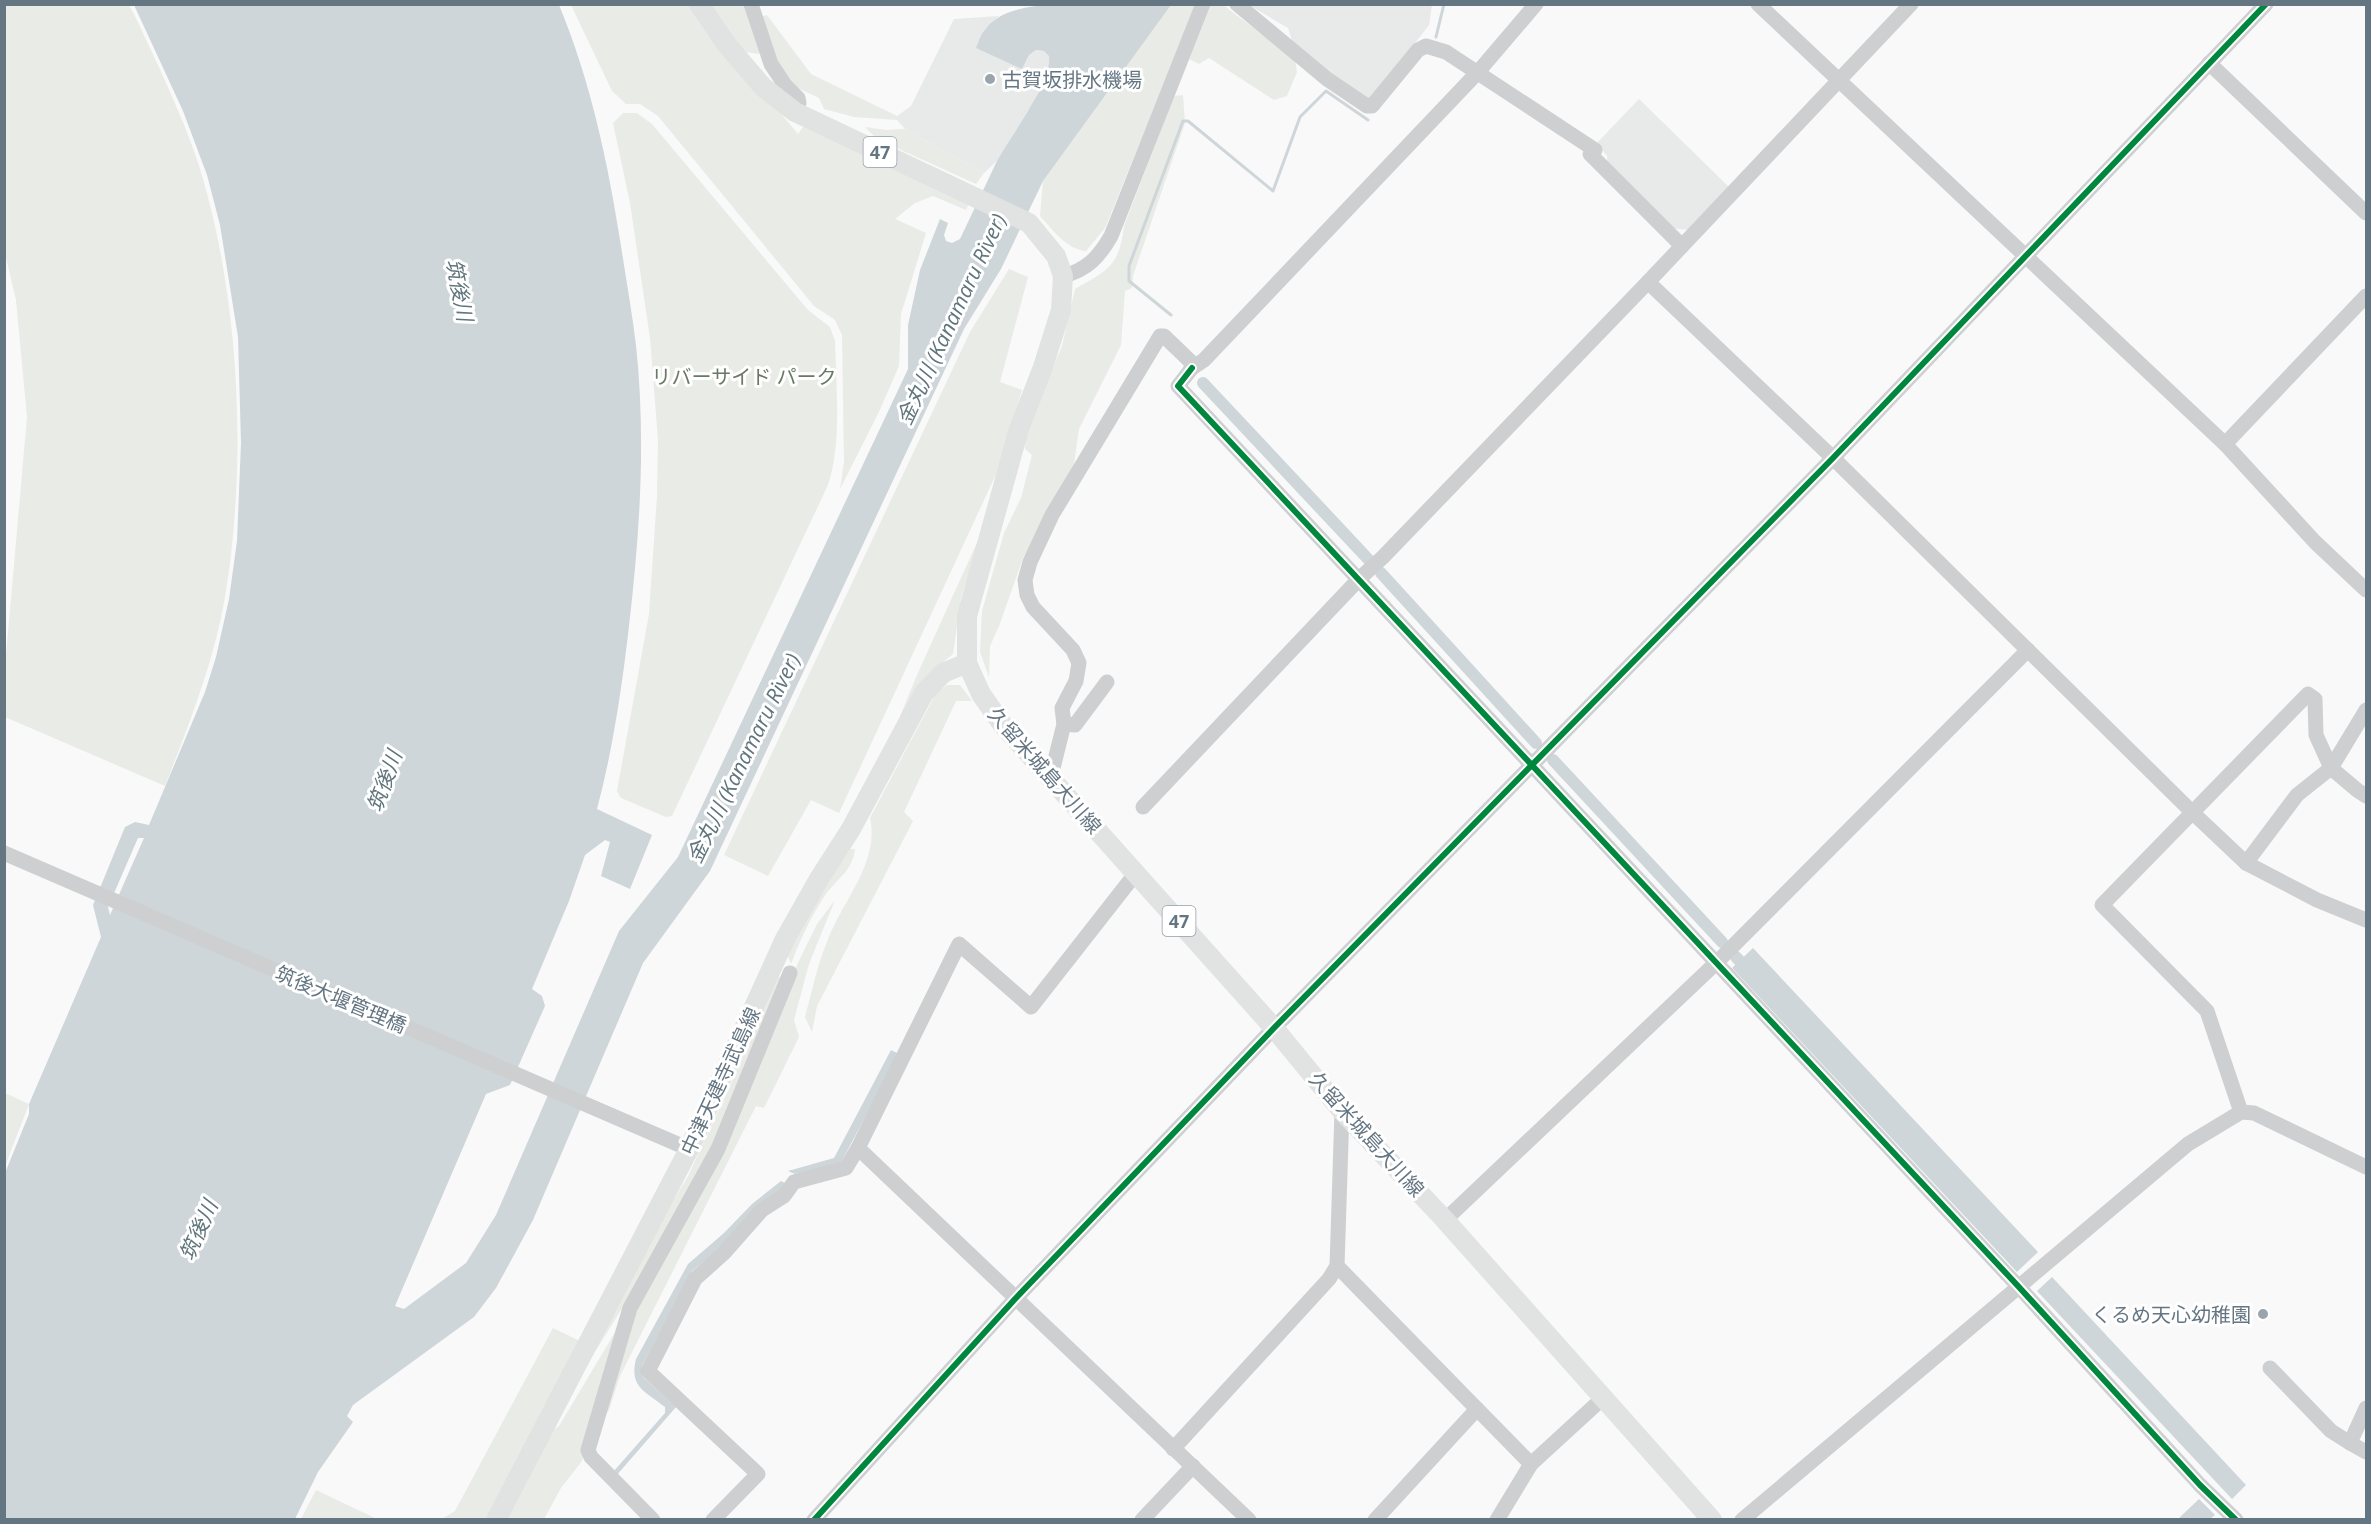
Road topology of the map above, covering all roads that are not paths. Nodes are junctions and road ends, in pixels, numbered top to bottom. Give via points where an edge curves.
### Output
1 (699, 4) edge
2 (1203, 4) edge
3 (1237, 4) edge
4 (1536, 4) edge
5 (1758, 4) edge
6 (1911, 4) edge
7 (2266, 4) edge
8 (754, 5) edge
9 (2209, 63) junction
10 (1478, 72) junction
11 (1838, 80) junction
12 (795, 112) junction
13 (2367, 213) edge
14 (1682, 246) junction
15 (2024, 256) junction
16 (1063, 276) junction
17 (1648, 282) junction
18 (2367, 296) edge
19 (1192, 368) junction
20 (2225, 444) junction
21 (1833, 458) junction
22 (1359, 579) junction
23 (2367, 591) edge
24 (2028, 650) junction
25 (967, 663) junction
26 (1107, 682) dead end
27 (2367, 710) edge
28 (1064, 724) junction
29 (1533, 765) junction
30 (2331, 768) junction
31 (1050, 780) junction
32 (2367, 796) edge
33 (1143, 807) dead end
34 (2192, 812) junction
35 (4, 853) edge
36 (2246, 863) junction
37 (1136, 873) junction
38 (2367, 920) edge
39 (1717, 962) junction
40 (790, 973) dead end
41 (1274, 1028) junction
42 (1342, 1111) junction
43 (2241, 1112) junction
44 (684, 1147) junction
45 (858, 1148) junction
46 (2367, 1167) edge
47 (1445, 1220) junction
48 (1337, 1266) junction
49 (2018, 1286) junction
50 (1016, 1299) junction
51 (2270, 1368) dead end
52 (1603, 1398) junction
53 (2367, 1408) edge
54 (1477, 1409) junction
55 (2350, 1443) junction
56 (1173, 1449) junction
57 (2367, 1452) edge
58 (1531, 1464) junction
59 (1193, 1466) junction
60 (714, 1519) edge
61 (496, 1520) edge
62 (653, 1520) edge
63 (814, 1520) edge
64 (1142, 1520) edge
65 (1249, 1520) edge
66 (1375, 1520) edge
67 (1497, 1520) edge
68 (1712, 1520) edge
69 (1742, 1520) edge
70 (2236, 1520) edge

1 - 12 main road, 久留米城島大川線 / 47 via 763,87
2 - 16 street via 1111,236 1090,264
3 - 10 street via 1367,106 1372,106 1418,50 1426,46 1446,52
4 - 10 street
5 - 11 street
6 - 11 street
7 - 9 street
8 - 12 street via 771,64 798,98
9 - 13 street
9 - 15 street
10 - 14 street via 1595,150 1590,154
10 - 19 street via 1204,360
11 - 14 street
11 - 15 street
12 - 16 main road, 久留米城島大川線 / 47 via 1029,223 1056,256
14 - 17 street
15 - 20 street
15 - 21 street
16 - 25 main road, 久留米城島大川線 / 47 via 1061,310 1018,429 967,616
17 - 21 street
17 - 22 street
18 - 20 street
19 - 22 street via 1178,386
19 - 28 street via 1190,361 1160,336 1052,515 1030,562 1025,580 1027,595 1033,607 1073,650 1078,663 1076,681 1062,708
20 - 23 street via 2315,542
21 - 24 street
21 - 29 street
22 - 29 street
22 - 33 street
24 - 34 street
24 - 39 street
25 - 31 main road, 久留米城島大川線 / 47 via 981,694 1002,724
25 - 44 main road, 中津天建寺武島線 via 943,673 924,693 786,939
26 - 28 street via 1075,725
27 - 30 street
28 - 31 street
29 - 39 street
29 - 41 street
30 - 32 street
30 - 34 street via 2316,735 2315,699 2308,694
30 - 36 street via 2297,795
31 - 37 main road, 久留米城島大川線 / 47
34 - 36 street
34 - 43 street via 2102,905 2207,1011
35 - 44 street, 筑後大堰管理橋
36 - 38 street
37 - 41 main road, 久留米城島大川線 / 47
37 - 45 street via 1031,1007 959,944
39 - 47 street
39 - 49 street
40 - 62 street via 718,1149 630,1308 588,1450
41 - 42 main road, 久留米城島大川線 / 47
41 - 50 street
42 - 47 main road, 久留米城島大川線 / 47
42 - 48 street
43 - 46 street via 2254,1113
43 - 49 street via 2188,1144
44 - 61 main road, 中津天建寺武島線
45 - 50 street
45 - 60 street via 846,1168 794,1182 784,1196 762,1210 695,1279 648,1371 758,1474
47 - 52 main road, 久留米城島大川線 / 47
48 - 54 street
48 - 56 street
49 - 69 street
49 - 70 street
50 - 56 street
50 - 63 street
51 - 55 street via 2331,1431
52 - 58 street
52 - 68 main road, 久留米城島大川線 / 47
53 - 55 street
54 - 58 street
54 - 66 street
55 - 57 street
56 - 59 street
58 - 67 street
59 - 64 street
59 - 65 street

